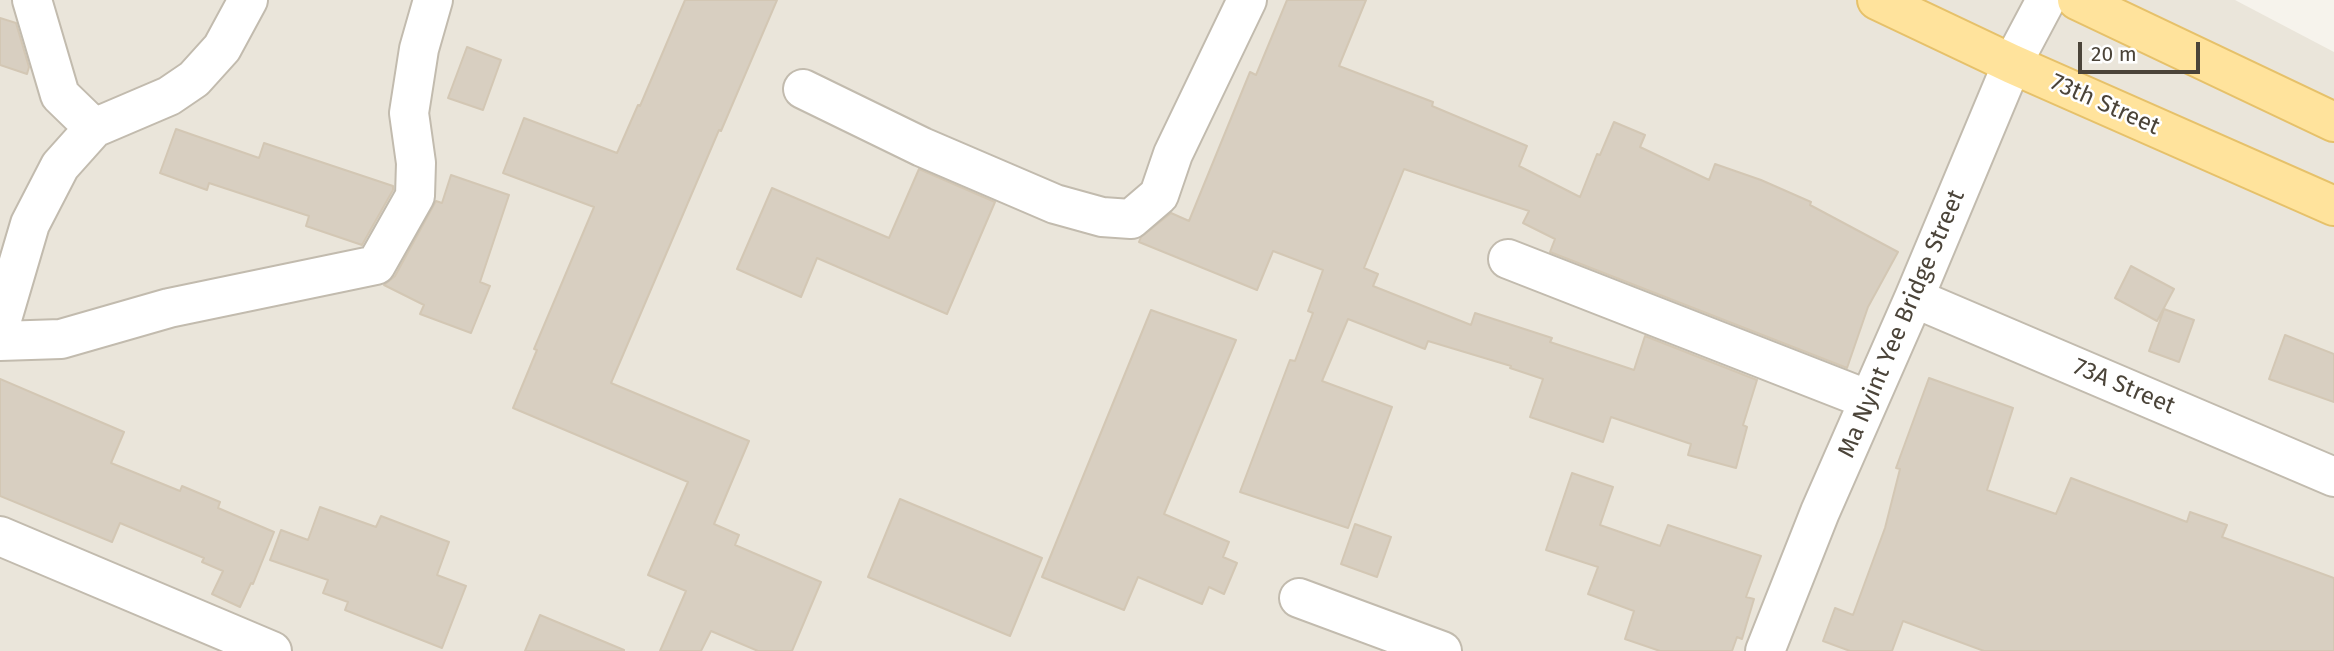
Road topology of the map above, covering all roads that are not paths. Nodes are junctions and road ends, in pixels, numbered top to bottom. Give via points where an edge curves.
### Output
1 (32, 0) edge
2 (248, 0) edge
3 (433, 0) edge
4 (1247, 0) edge
5 (1877, 0) edge
6 (2046, 0) edge
7 (2077, 0) edge
8 (2012, 64) junction
9 (803, 89) dead end
10 (2334, 122) edge
11 (94, 128) junction
12 (2334, 206) edge
13 (1508, 259) dead end
14 (1914, 298) junction
15 (0, 326) edge
16 (0, 341) edge
17 (1869, 400) junction
18 (2334, 477) edge
19 (0, 536) edge
20 (1299, 598) dead end
21 (272, 651) edge
22 (1442, 651) edge
23 (1765, 651) edge

1 - 11 street via 60,94
2 - 11 street via 222,48 194,79 169,96
3 - 16 street via 419,49 410,113 415,196 376,265 169,308 61,340
4 - 9 street via 1173,154 1159,195 1131,219 1102,217 1055,204
5 - 8 main road, 73th Street
6 - 8 street, Ma Nyint Yee Bridge Street
7 - 10 main road
8 - 12 main road, 73th Street
8 - 14 street, Ma Nyint Yee Bridge Street
11 - 15 street via 60,166 30,224
13 - 17 street
14 - 17 street, Ma Nyint Yee Bridge Street
14 - 18 street, 73A Street
17 - 23 street, Ma Nyint Yee Bridge Street
19 - 21 street
20 - 22 street

